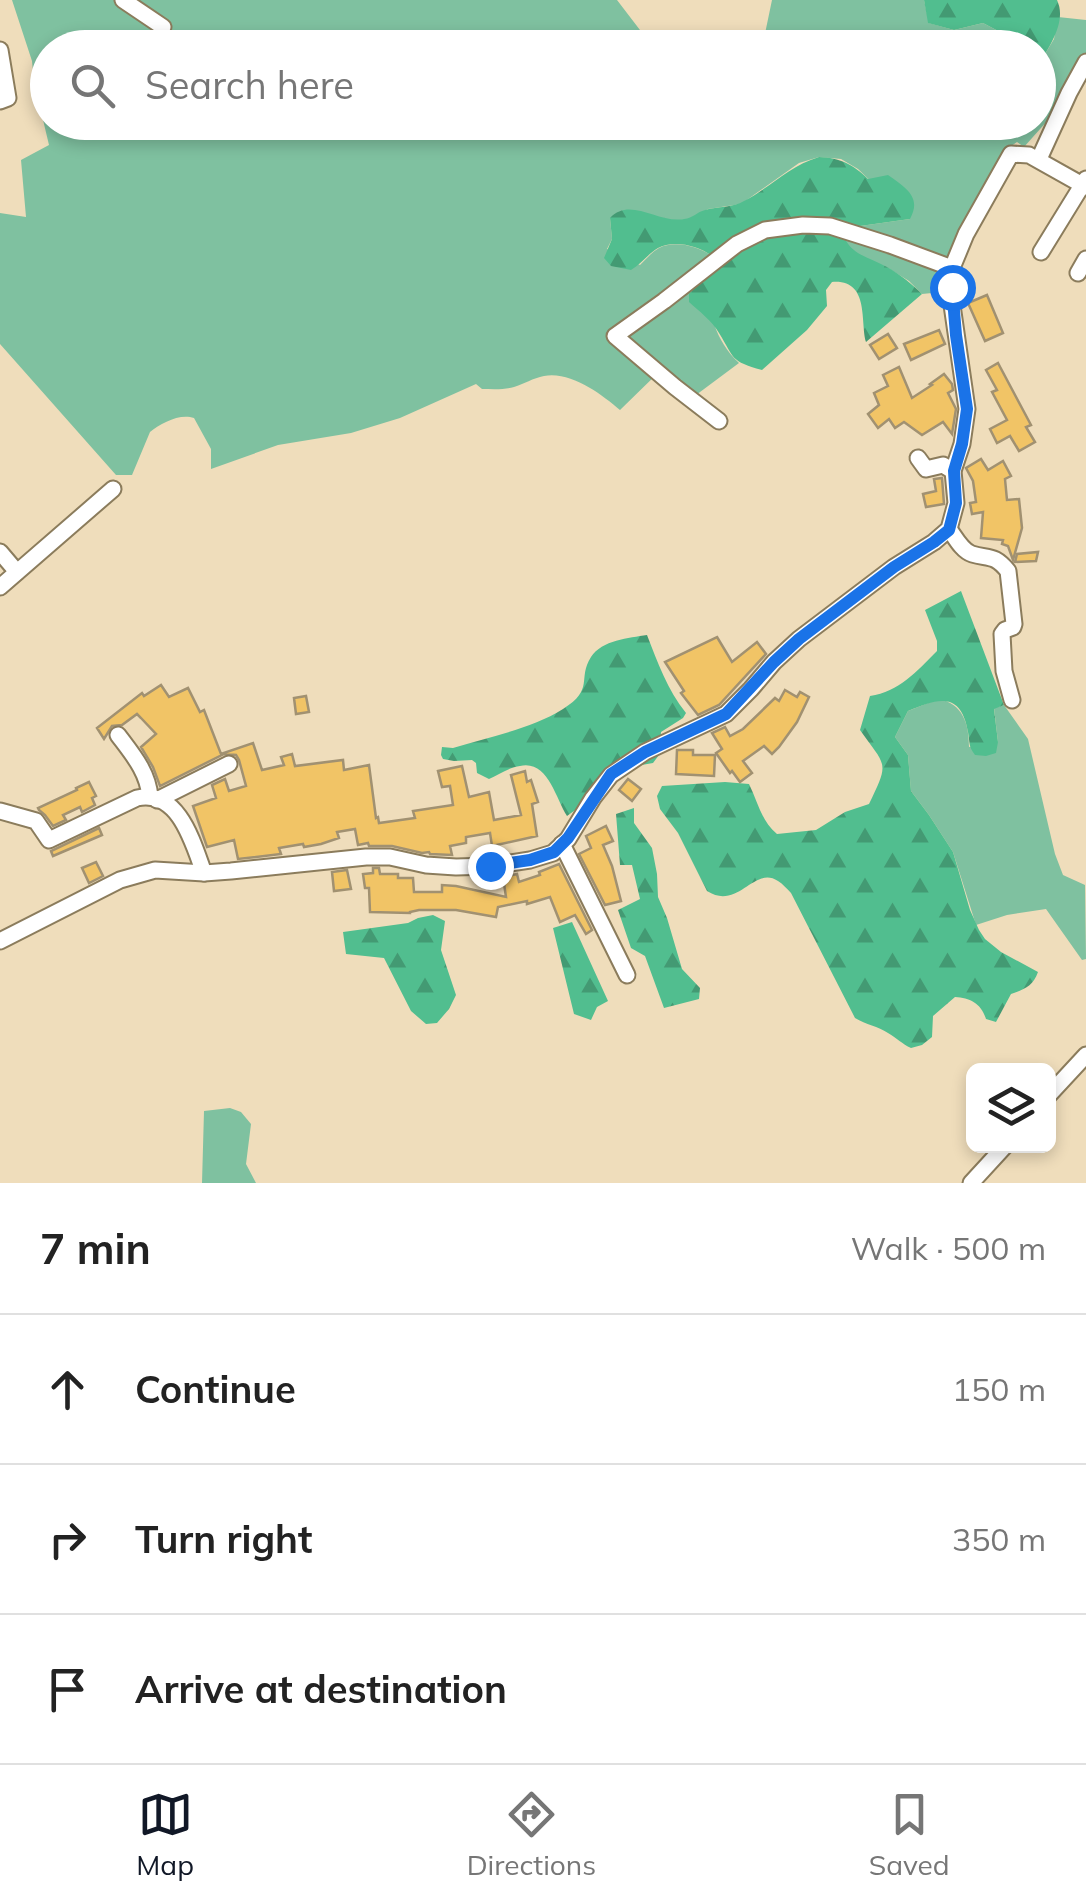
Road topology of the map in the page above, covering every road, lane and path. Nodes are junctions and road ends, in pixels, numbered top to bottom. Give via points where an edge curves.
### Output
1 (123, 0) edge
2 (164, 27) dead end
3 (0, 50) edge
4 (1086, 62) edge
5 (0, 101) edge
6 (1056, 121) edge
7 (1048, 140) edge
8 (1039, 159) junction
9 (1085, 184) edge
10 (1041, 252) dead end
11 (952, 268) junction
12 (719, 421) dead end
13 (918, 458) dead end
14 (954, 471) junction
15 (112, 488) dead end
16 (949, 530) junction
17 (0, 552) edge
18 (18, 572) junction
19 (0, 588) edge
20 (1012, 700) dead end
21 (118, 735) dead end
22 (228, 764) dead end
23 (154, 798) junction
24 (0, 810) edge
25 (562, 844) junction
26 (204, 873) junction
27 (0, 940) edge
28 (627, 975) dead end
29 (1086, 1055) edge
30 (1056, 1087) edge
31 (999, 1153) edge
32 (971, 1183) edge

1 - 2 street
3 - 5 street via 8,98
4 - 6 street
7 - 8 street
8 - 9 street
8 - 11 street via 1011,154
9 - 10 street
11 - 12 street via 830,226 765,230 737,244 615,336
11 - 14 street via 967,409
13 - 14 street via 926,469 944,465
14 - 16 street
15 - 18 street
16 - 20 street via 968,552 1008,571 1014,627 1002,634
16 - 25 street via 799,639 726,714 611,774
17 - 18 street
18 - 19 street
21 - 23 street
22 - 23 street
23 - 24 street via 137,798 49,840 36,821
23 - 26 street via 181,816
25 - 26 street via 530,860 490,866 366,857
25 - 28 street
26 - 27 street via 138,873
29 - 30 street
31 - 32 street

